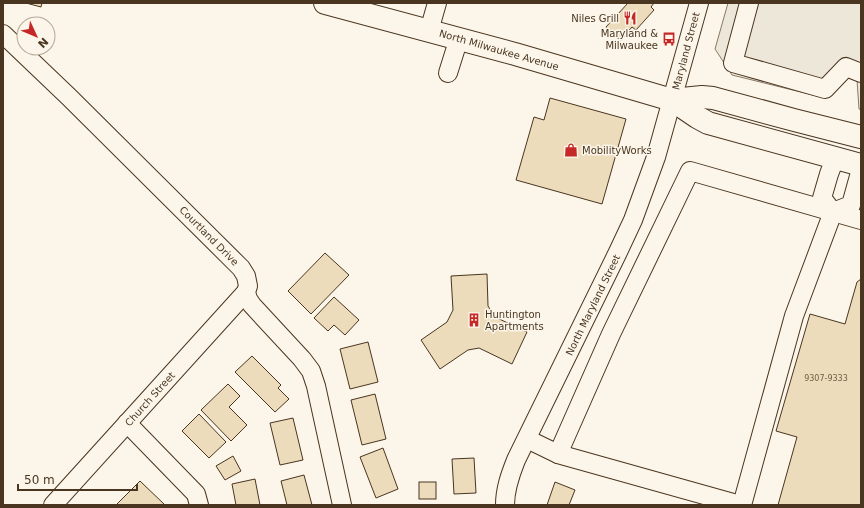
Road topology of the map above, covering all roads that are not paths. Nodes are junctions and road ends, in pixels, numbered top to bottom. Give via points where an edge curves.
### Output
1 (325, 3) edge
2 (438, 3) edge
3 (749, 3) edge
4 (698, 4) edge
5 (429, 31) junction
6 (3, 34) edge
7 (459, 38) junction
8 (448, 72) dead end
9 (861, 73) edge
10 (672, 100) junction
11 (861, 137) edge
12 (836, 158) junction
13 (861, 165) edge
14 (861, 169) edge
15 (832, 212) junction
16 (861, 220) edge
17 (246, 292) junction
18 (584, 322) junction
19 (611, 334) junction
20 (128, 423) junction
21 (526, 439) junction
22 (558, 454) junction
23 (53, 505) edge
24 (199, 505) edge
25 (342, 505) edge
26 (505, 505) edge
27 (741, 505) edge

1 - 5 main road, North Milwaukee Avenue
2 - 5 street
3 - 9 street via 733,63 825,89 846,67
4 - 10 street, Maryland Street
5 - 7 main road, North Milwaukee Avenue
6 - 17 street, Courtland Drive via 241,268 246,276
7 - 8 street
7 - 10 main road, North Milwaukee Avenue
10 - 11 main road, North Milwaukee Avenue via 713,98
10 - 12 main road, North Milwaukee Avenue via 708,123
10 - 18 street, North Maryland Street via 656,157 633,220
12 - 13 main road, North Milwaukee Avenue
12 - 15 street via 822,198
14 - 15 street via 850,205
15 - 16 street
15 - 19 street via 690,171
15 - 27 street via 794,316
17 - 20 street, Church Street
17 - 25 street, Courtland Drive via 252,305 311,371
18 - 19 street
18 - 21 street, North Maryland Street
19 - 22 street
20 - 23 street, Church Street
20 - 24 street via 196,494
21 - 22 street
21 - 26 street, North Maryland Street via 510,474
22 - 27 street

